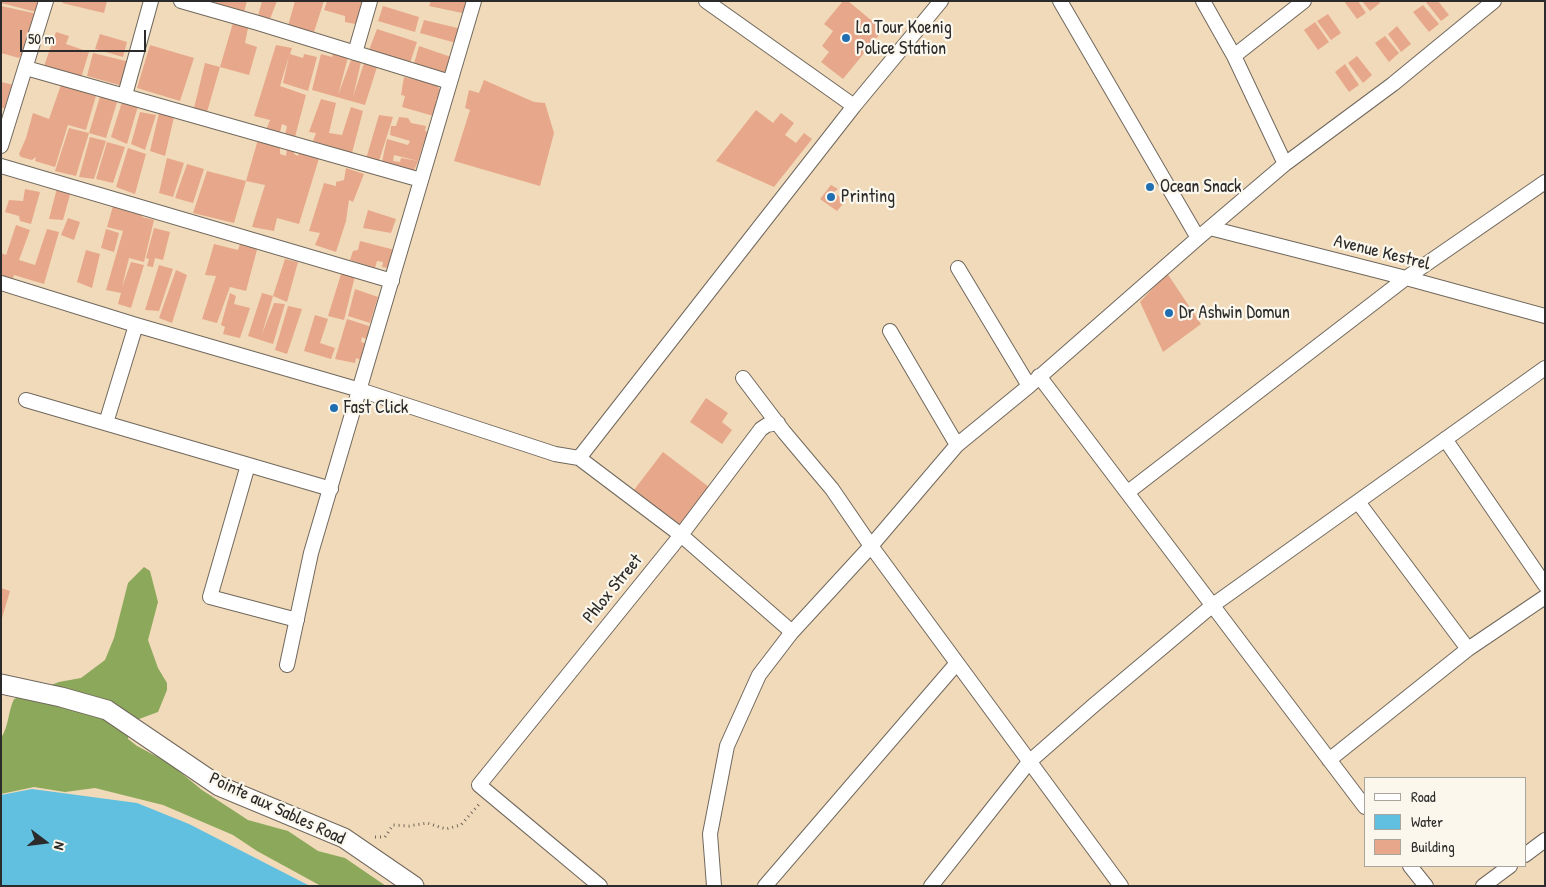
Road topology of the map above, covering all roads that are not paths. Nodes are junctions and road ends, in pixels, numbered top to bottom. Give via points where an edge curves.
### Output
1 (46, 1) edge
2 (151, 1) edge
3 (181, 1) edge
4 (370, 1) edge
5 (474, 1) edge
6 (706, 1) edge
7 (941, 1) edge
8 (1060, 1) edge
9 (1203, 1) edge
10 (1304, 1) edge
11 (1494, 1) edge
12 (355, 53) junction
13 (1234, 56) junction
14 (26, 68) junction
15 (450, 82) junction
16 (125, 96) junction
17 (854, 106) junction
18 (1, 146) edge
19 (1285, 164) junction
20 (1, 166) edge
21 (421, 180) junction
22 (1545, 182) edge
23 (1210, 228) junction
24 (1198, 238) junction
25 (958, 268) dead end
26 (1406, 278) junction
27 (392, 281) junction
28 (1, 283) edge
29 (1545, 316) edge
30 (136, 325) junction
31 (890, 331) dead end
32 (1545, 368) edge
33 (743, 378) dead end
34 (1034, 381) junction
35 (360, 390) junction
36 (26, 400) dead end
37 (106, 423) junction
38 (778, 423) junction
39 (1445, 439) junction
40 (957, 445) junction
41 (579, 458) junction
42 (248, 465) junction
43 (331, 488) junction
44 (1128, 492) junction
45 (1358, 502) junction
46 (682, 535) junction
47 (871, 546) junction
48 (1545, 585) edge
49 (1545, 597) edge
50 (1213, 605) junction
51 (297, 620) junction
52 (792, 632) junction
53 (1468, 649) junction
54 (957, 663) junction
55 (287, 665) dead end
56 (1, 684) edge
57 (1329, 760) junction
58 (1029, 762) junction
59 (1364, 805) edge
60 (1545, 840) edge
61 (1526, 854) edge
62 (1411, 867) edge
63 (1509, 867) edge
64 (414, 886) edge
65 (600, 886) edge
66 (714, 886) edge
67 (765, 886) edge
68 (931, 886) edge
69 (1121, 886) edge
70 (1426, 886) edge
71 (1483, 886) edge

1 - 14 street
2 - 16 street
3 - 12 street
4 - 12 street
5 - 15 street
6 - 17 street
7 - 17 street
8 - 24 street
9 - 13 street
10 - 13 street
11 - 19 street via 1393,84
12 - 15 street
13 - 19 street
14 - 16 street
14 - 18 street
15 - 21 street
16 - 21 street
17 - 41 street
19 - 23 street
20 - 27 street
21 - 27 street
22 - 26 street
23 - 24 street
23 - 26 street, Avenue Kestrel
24 - 34 street
25 - 34 street
26 - 29 street, Avenue Kestrel
26 - 44 street
27 - 35 street
28 - 30 street
30 - 35 street
30 - 37 street
31 - 40 street
32 - 39 street
33 - 38 street
34 - 40 street
34 - 44 street
35 - 41 street via 555,454
35 - 43 street
36 - 37 street
37 - 42 street
38 - 46 street, Phlox Street via 761,429
38 - 47 street via 832,489
39 - 45 street
39 - 48 street
40 - 47 street
41 - 46 street
42 - 43 street
42 - 51 street via 210,597
43 - 51 street via 311,553
44 - 50 street
45 - 50 street
45 - 53 street
46 - 52 street
46 - 65 street, Phlox Street via 484,788
47 - 52 street
47 - 54 street
49 - 53 street
50 - 57 street
50 - 58 street
51 - 55 street
52 - 66 street via 759,675 727,746 710,834
53 - 57 street
54 - 58 street
54 - 67 street
56 - 64 main road, Pointe aux Sables Road via 107,710 219,786 344,838
57 - 59 street
58 - 68 street
58 - 69 street
60 - 61 street
62 - 70 street
63 - 71 street

